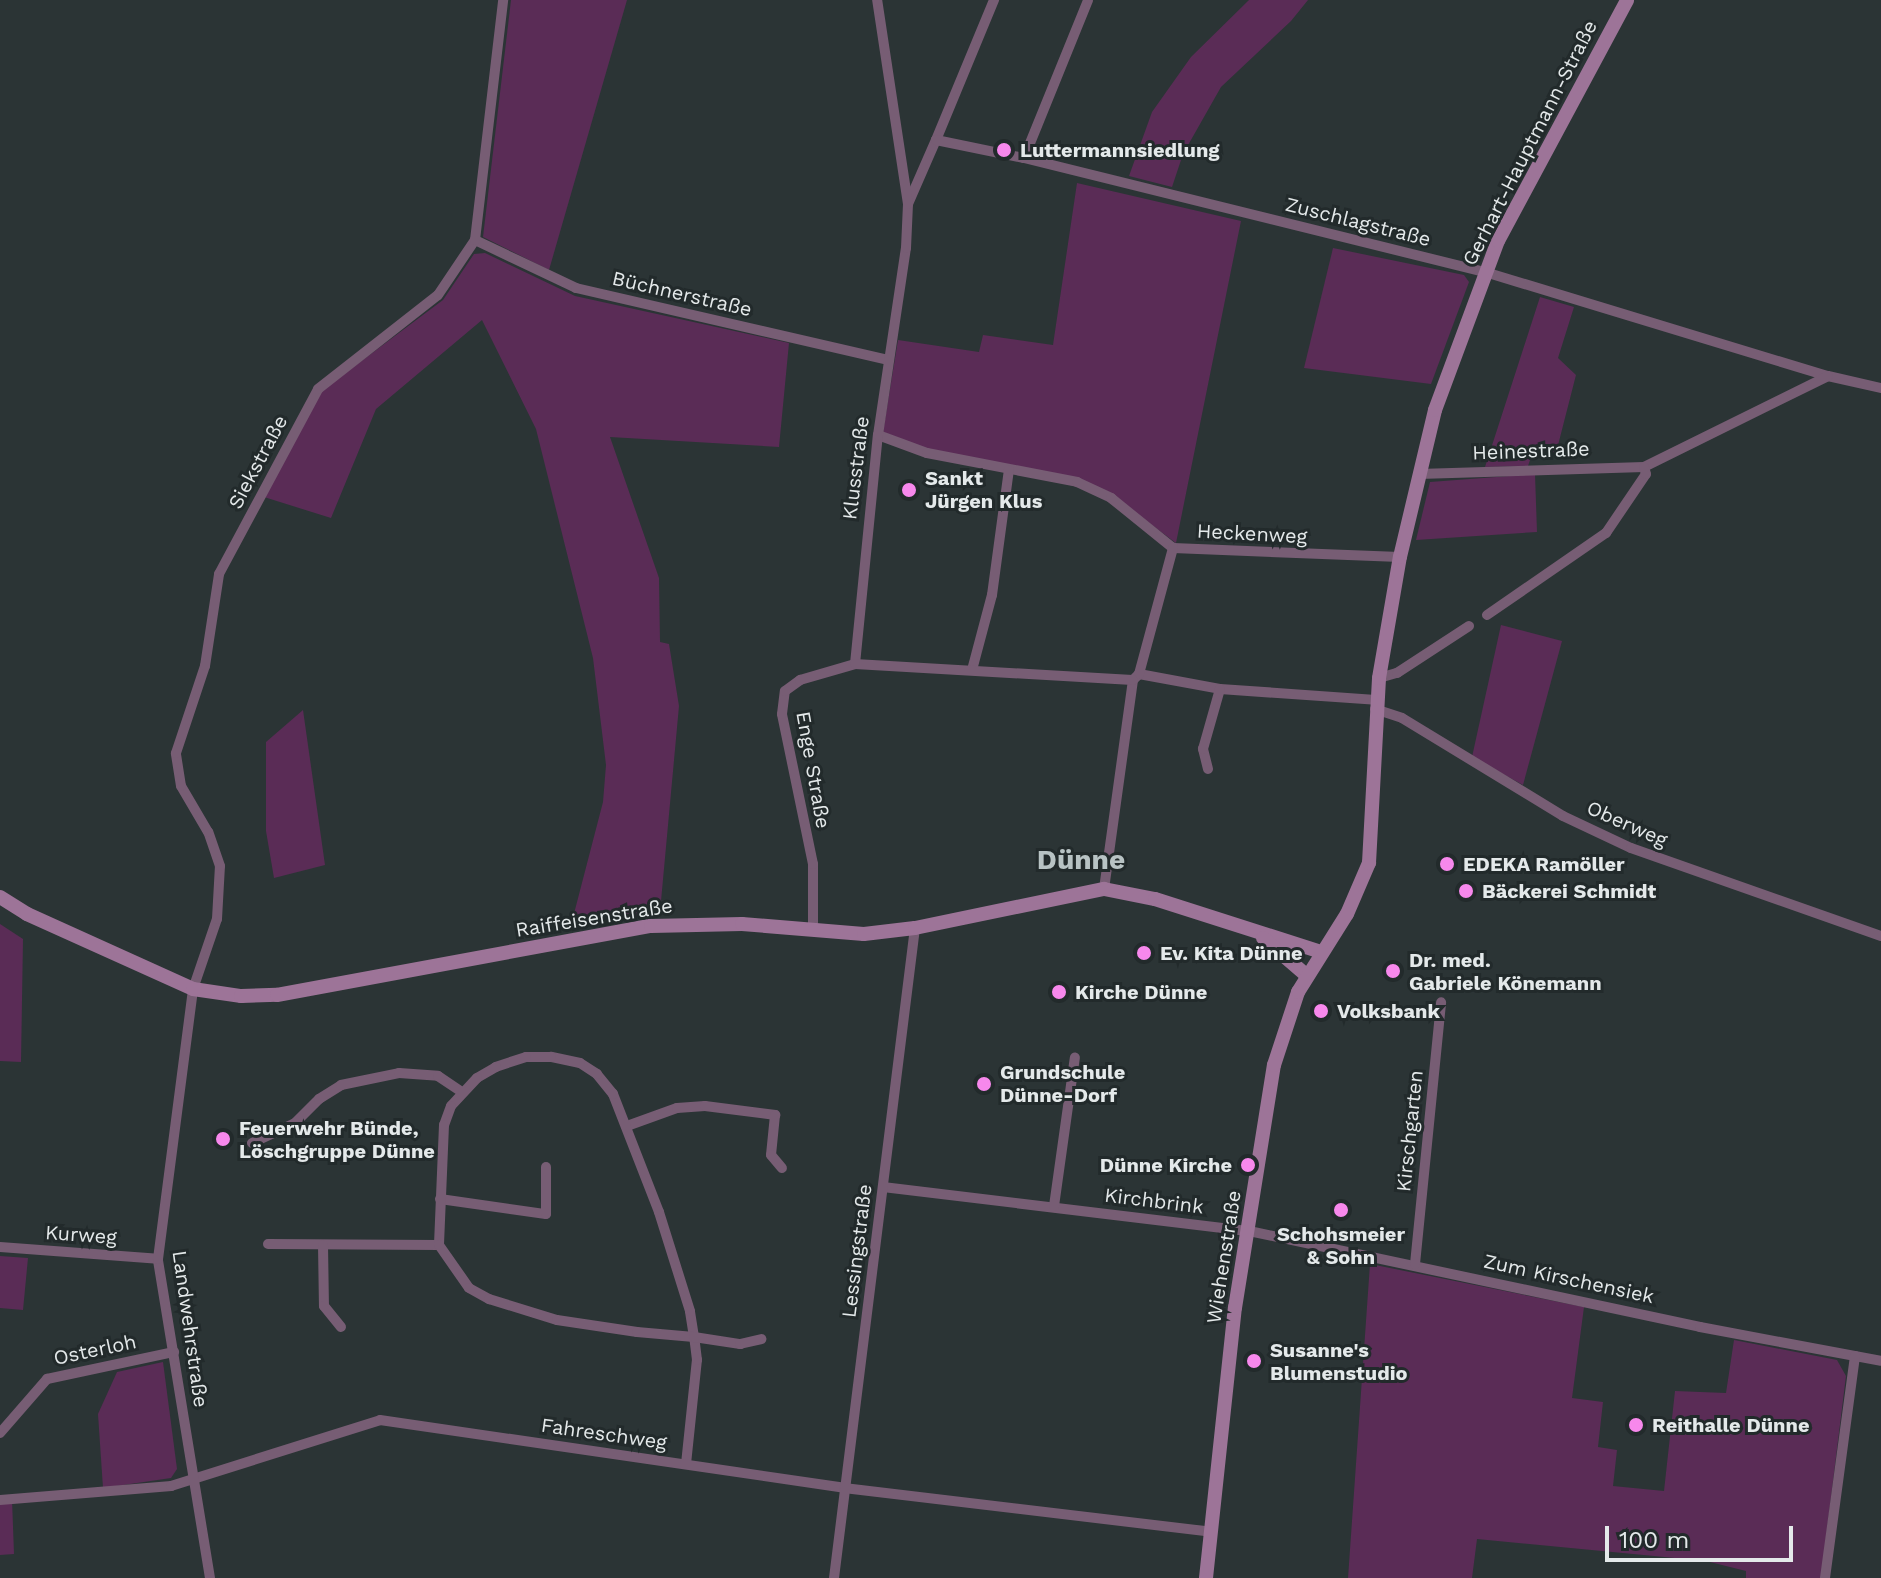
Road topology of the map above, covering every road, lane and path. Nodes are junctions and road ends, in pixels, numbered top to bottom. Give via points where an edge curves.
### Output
1 (503, 0) edge
2 (877, 0) edge
3 (994, 0) edge
4 (1088, 0) edge
5 (1627, 0) edge
6 (936, 140) junction
7 (1024, 158) junction
8 (908, 204) junction
9 (475, 240) junction
10 (1485, 272) junction
11 (888, 360) junction
12 (1828, 376) junction
13 (1881, 388) edge
14 (878, 435) junction
15 (1644, 467) junction
16 (1009, 470) junction
17 (1419, 474) junction
18 (1173, 548) junction
19 (1400, 557) junction
20 (1487, 615) dead end
21 (1469, 626) dead end
22 (855, 664) junction
23 (972, 670) junction
24 (1136, 677) junction
25 (1379, 678) junction
26 (1220, 689) junction
27 (1375, 705) junction
28 (1208, 769) dead end
29 (1104, 889) junction
30 (0, 897) edge
31 (915, 928) junction
32 (813, 931) junction
33 (1256, 932) junction
34 (1881, 936) edge
35 (1321, 952) junction
36 (1306, 975) junction
37 (193, 989) junction
38 (1441, 1002) dead end
39 (1075, 1057) dead end
40 (462, 1092) junction
41 (627, 1126) junction
42 (252, 1143) dead end
43 (546, 1167) dead end
44 (782, 1168) dead end
45 (883, 1187) junction
46 (440, 1199) junction
47 (1054, 1206) junction
48 (1249, 1231) junction
49 (268, 1244) dead end
50 (323, 1245) junction
51 (439, 1245) junction
52 (0, 1247) edge
53 (158, 1259) junction
54 (1415, 1264) junction
55 (341, 1327) dead end
56 (694, 1337) junction
57 (761, 1339) dead end
58 (174, 1352) junction
59 (1855, 1356) junction
60 (1881, 1361) edge
61 (0, 1433) edge
62 (686, 1464) junction
63 (195, 1479) junction
64 (844, 1488) junction
65 (0, 1500) edge
66 (1211, 1532) junction
67 (210, 1578) edge
68 (834, 1578) edge
69 (1206, 1578) edge
70 (1825, 1578) edge

1 - 9 street, Siekstraße
2 - 8 street, Klusstraße
3 - 6 street
4 - 7 street
5 - 10 street, Gerhart-Hauptmann-Straße
6 - 7 street, Zuschlagstraße
6 - 8 street
7 - 10 street, Zuschlagstraße
8 - 11 street, Klusstraße
9 - 11 street, Büchnerstraße via 576,288
9 - 37 street, Siekstraße via 438,295 318,389 219,574 205,666 176,753 181,786 208,832 220,866 217,919
10 - 12 street, Zuschlagstraße
10 - 17 street, Gerhart-Hauptmann-Straße via 1446,374
11 - 14 street, Klusstraße
12 - 13 street, Zuschlagstraße
12 - 15 street, Heinestraße
14 - 16 street via 927,453
14 - 22 street, Klusstraße
15 - 17 street, Heinestraße
15 - 20 street via 1646,474 1606,533
16 - 18 street via 1077,482 1111,498
16 - 23 street via 992,595
17 - 19 street, Gerhart-Hauptmann-Straße
18 - 19 street, Heckenweg
18 - 24 street, Heckenweg
19 - 25 street, Gerhart-Hauptmann-Straße
21 - 25 street via 1397,673
22 - 23 street
22 - 32 street, Enge Straße via 800,680 785,691 782,714 813,864
23 - 24 street
24 - 26 street
24 - 29 street
25 - 27 street, Gerhart-Hauptmann-Straße
26 - 27 street
26 - 28 street via 1203,749
27 - 34 street, Oberweg via 1563,816 1631,848
27 - 35 street, Gerhart-Hauptmann-Straße via 1369,863 1347,914
29 - 31 street, Raiffeisenstraße
29 - 33 street, Raiffeisenstraße via 1155,899
30 - 37 street, Raiffeisenstraße
31 - 32 street, Raiffeisenstraße via 864,934
31 - 45 street, Lessingstraße
32 - 37 street, Raiffeisenstraße via 742,924 651,926 277,995
33 - 35 street, Raiffeisenstraße
33 - 36 street, Raiffeisenstraße
35 - 36 street, Wiehenstraße
36 - 48 street, Wiehenstraße via 1278,1048
37 - 53 street, Landwehrstraße
38 - 54 street, Kirschgarten
39 - 47 street
40 - 41 street via 496,1067 526,1057 551,1057 580,1063 597,1074
40 - 42 street via 438,1076 399,1073 341,1085 295,1123
40 - 46 street via 444,1125
41 - 44 street via 677,1108 775,1115 771,1155
41 - 56 street via 659,1212
43 - 46 street via 546,1214
45 - 47 street, Kirchbrink
45 - 64 street, Lessingstraße
46 - 51 street
47 - 48 street, Kirchbrink
48 - 54 street, Zum Kirschensiek
48 - 66 street, Wiehenstraße via 1235,1308
49 - 50 street
50 - 51 street
50 - 55 street via 324,1306
51 - 56 street via 469,1288 514,1308 557,1320
52 - 53 street, Kurweg
53 - 58 street, Landwehrstraße
54 - 59 street, Zum Kirschensiek
56 - 57 street via 740,1344
56 - 62 street via 697,1360
58 - 61 street, Osterloh via 47,1379
58 - 63 street, Landwehrstraße
59 - 60 street, Zum Kirschensiek
59 - 70 street
62 - 63 street, Fahreschweg via 380,1420
62 - 64 street, Fahreschweg
63 - 65 street, Fahreschweg via 171,1486
63 - 67 street, Landwehrstraße
64 - 66 street, Fahreschweg
64 - 68 street, Lessingstraße
66 - 69 street, Wiehenstraße

